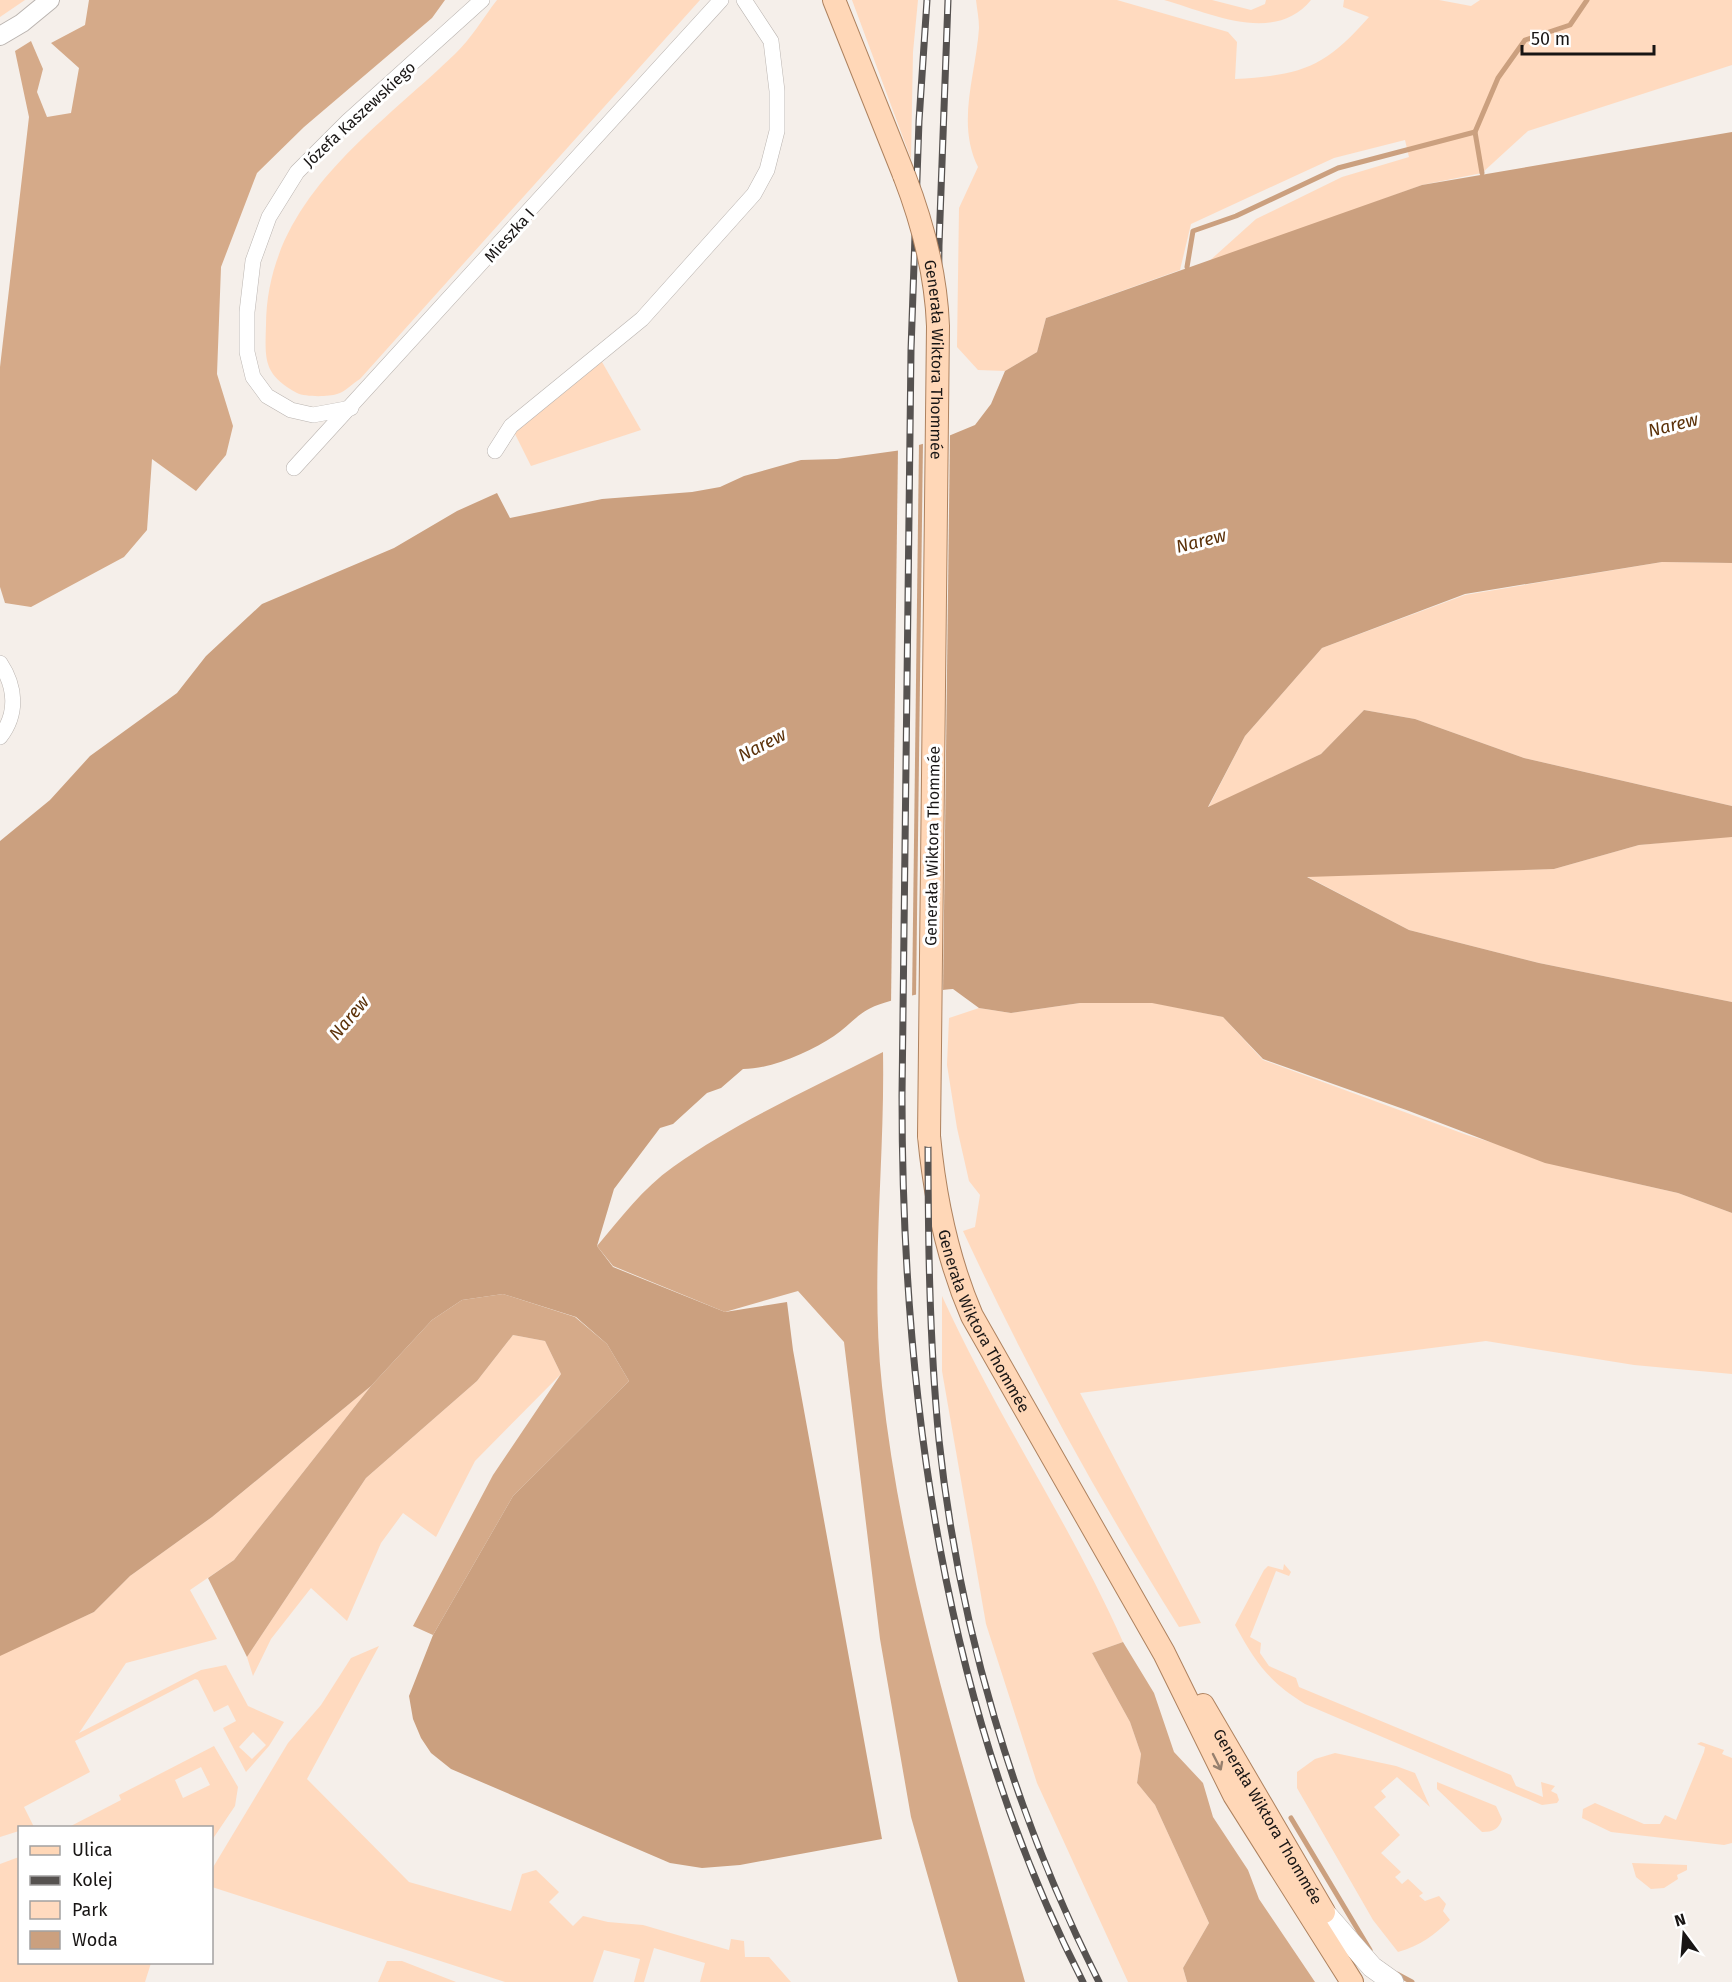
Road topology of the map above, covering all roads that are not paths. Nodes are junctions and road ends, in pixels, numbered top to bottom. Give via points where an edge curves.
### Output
1 (50, 0) edge
2 (482, 0) edge
3 (721, 0) edge
4 (744, 0) edge
5 (834, 0) edge
6 (0, 36) edge
7 (351, 408) junction
8 (495, 451) dead end
9 (294, 468) dead end
10 (0, 663) edge
11 (0, 736) edge
12 (1164, 1653) junction
13 (1324, 1912) junction
14 (1333, 1953) junction
15 (1343, 1982) edge
16 (1352, 1982) edge
17 (1370, 1982) edge
18 (1393, 1982) edge

1 - 6 street
2 - 7 street, Józefa Kaszewskiego via 297,172 270,217 253,261 247,352 253,376 262,390 291,410 312,415
3 - 7 street, Mieszka I
4 - 8 street via 771,41 777,131 767,170 733,220 642,319 511,426
5 - 12 main road, Generała Wiktora Thommée, bridge via 918,214 929,255 938,326 928,1105 932,1167 947,1246 985,1340
7 - 9 street, Mieszka I
10 - 11 street via 8,675 14,700 10,724
12 - 13 main road, Generała Wiktora Thommée via 1205,1708
12 -> 14 main road, Generała Wiktora Thommée via 1234,1795
13 - 17 main road, Generała Wiktora Thommée
13 - 18 main road via 1372,1967
14 - 15 main road
14 - 16 main road, Generała Wiktora Thommée

